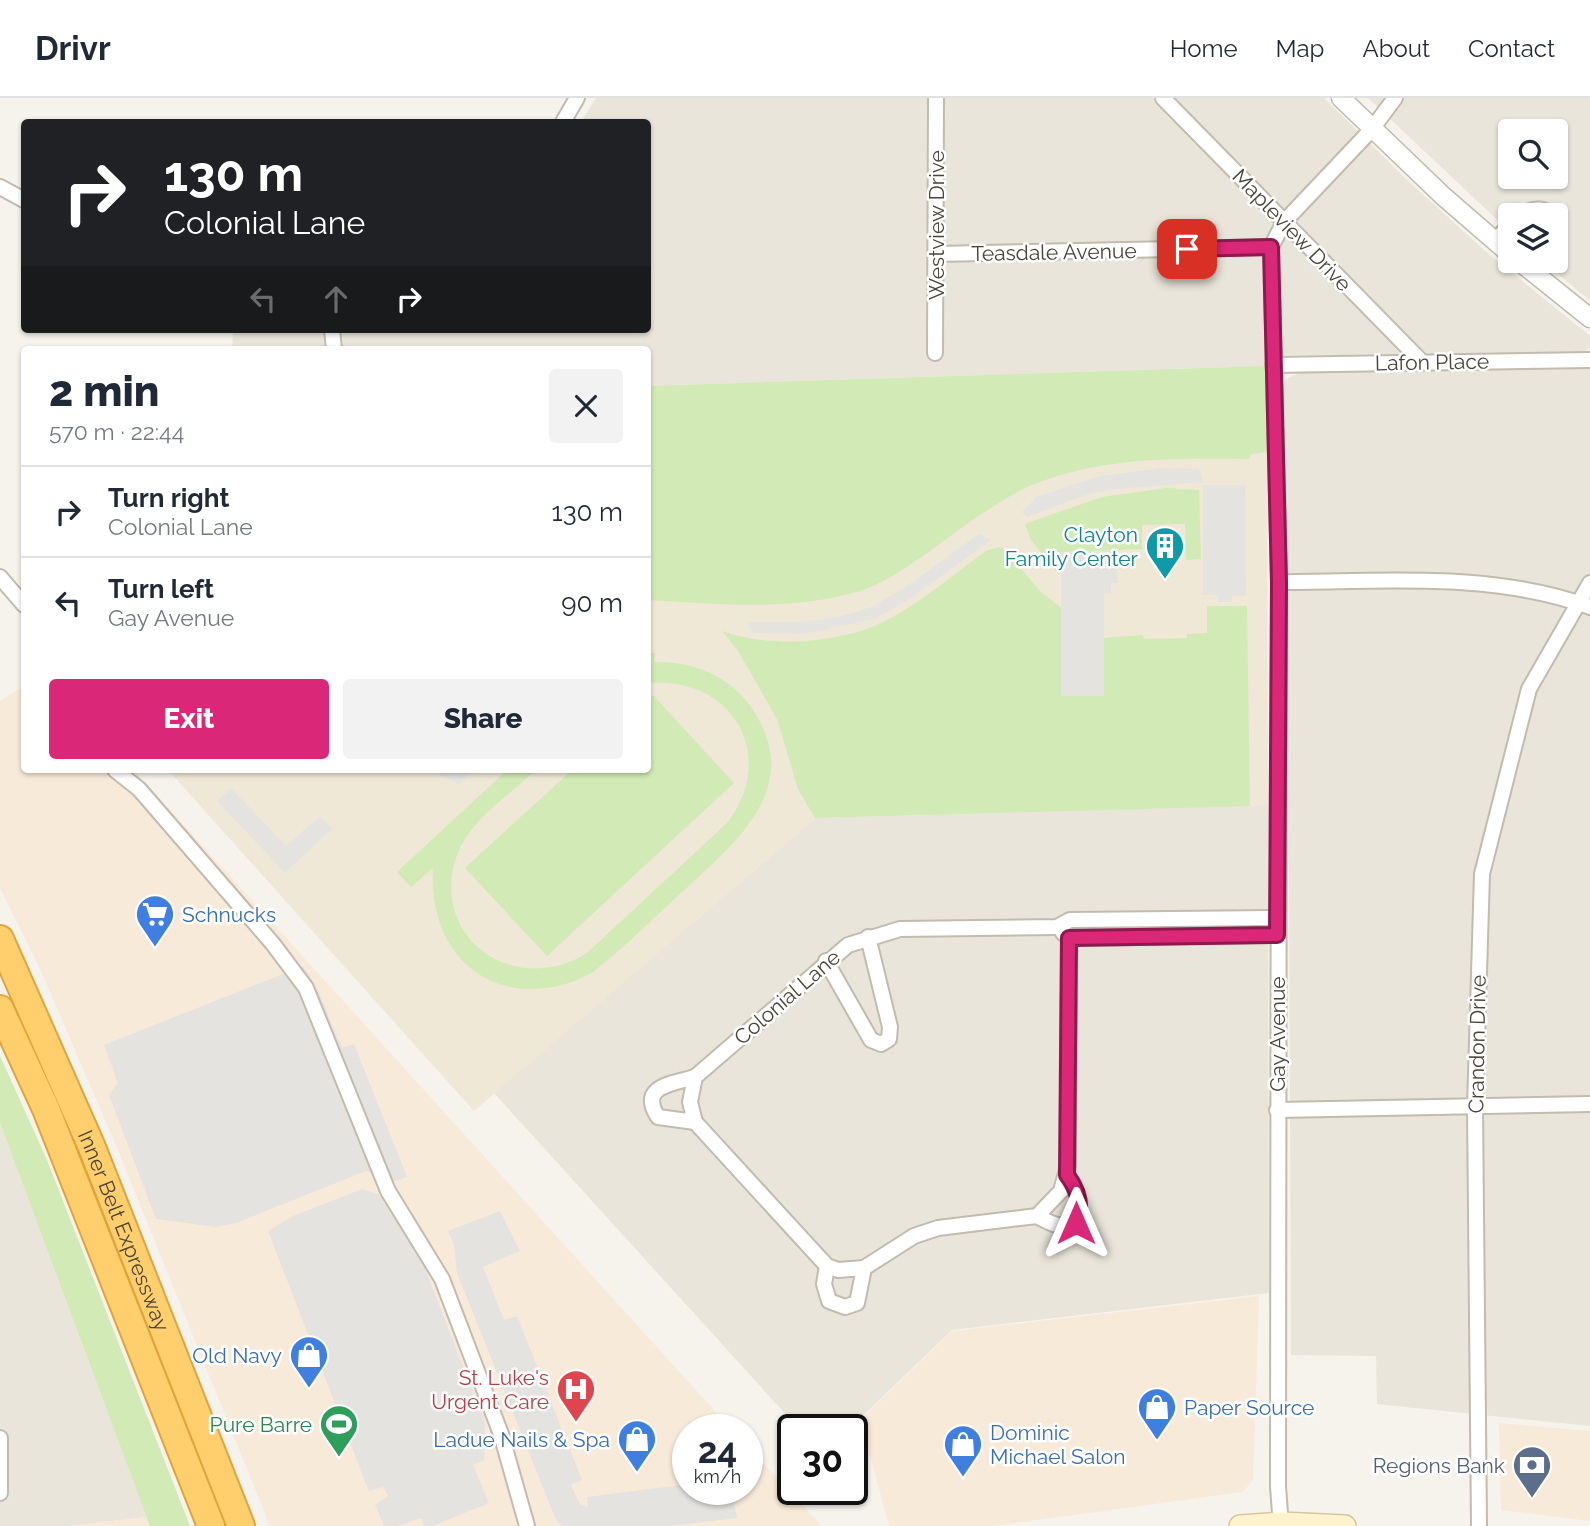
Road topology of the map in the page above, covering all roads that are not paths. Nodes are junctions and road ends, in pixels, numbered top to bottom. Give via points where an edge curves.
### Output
1 (577, 98) edge
2 (936, 98) edge
3 (1163, 98) edge
4 (1341, 98) edge
5 (1395, 98) edge
6 (565, 119) edge
7 (1372, 129) junction
8 (0, 187) edge
9 (21, 198) edge
10 (1284, 222) junction
11 (1498, 237) edge
12 (1494, 241) junction
13 (1498, 244) edge
14 (1271, 247) junction
15 (936, 254) junction
16 (1546, 273) edge
17 (1590, 318) edge
18 (935, 353) dead end
19 (1590, 360) edge
20 (1422, 362) junction
21 (1273, 365) junction
22 (0, 578) edge
23 (1279, 582) junction
24 (1590, 583) edge
25 (21, 602) edge
26 (1584, 605) edge
27 (119, 773) edge
28 (1277, 918) junction
29 (1104, 920) junction
30 (1057, 927) junction
31 (1277, 935) junction
32 (869, 937) junction
33 (1106, 937) junction
34 (1069, 938) junction
35 (0, 939) edge
36 (826, 961) junction
37 (0, 1009) edge
38 (695, 1077) junction
39 (1590, 1104) edge
40 (1475, 1107) junction
41 (1277, 1111) junction
42 (695, 1122) junction
43 (1067, 1175) junction
44 (1037, 1216) junction
45 (827, 1266) junction
46 (864, 1268) junction
47 (0, 1438) edge
48 (0, 1493) edge
49 (520, 1500) junction
50 (1265, 1525) edge
51 (211, 1526) edge
52 (242, 1526) edge
53 (517, 1526) edge
54 (527, 1526) edge
55 (1345, 1526) edge
56 (1479, 1526) edge

1 - 6 street
2 - 15 street, Westview Drive
3 - 10 street, Mapleview Drive
4 - 7 street
5 - 7 street
7 - 10 street
7 - 12 street
8 - 9 street
10 - 14 street
10 - 20 street, Mapleview Drive
11 - 12 street
12 - 13 street
14 - 15 street, Teasdale Avenue
14 - 21 street, Gay Avenue
15 - 18 street, Westview Drive
16 - 17 street
19 - 20 street, Lafon Place
20 - 21 street, Lafon Place
21 - 23 street, Gay Avenue
22 - 25 street
23 - 26 street via 1482,583 1541,592
23 - 28 street, Gay Avenue
24 - 26 street, Crandon Drive
26 - 40 street, Crandon Drive via 1529,689 1482,874
27 - 49 street via 139,789 306,988 388,1191 442,1279 501,1434
28 - 29 street, Colonial Lane
28 - 31 street, Gay Avenue
29 - 30 street, Colonial Lane via 1070,920
29 - 33 street via 1098,931
30 - 32 street, Colonial Lane via 900,929
30 - 34 street
31 - 33 street
31 - 41 street, Gay Avenue
32 - 36 street, Colonial Lane
32 - 36 street via 890,1027 889,1039 881,1044 871,1040
33 - 34 street
34 - 43 street
35 - 52 highway, Inner Belt Expressway via 86,1133
36 - 38 street, Colonial Lane
37 - 51 highway, Inner Belt Expressway via 46,1109
38 - 42 street via 690,1102
38 - 42 street, Colonial Lane via 658,1088 651,1097 658,1117
39 - 40 street
40 - 41 street
40 - 56 street, Crandon Drive
41 - 50 street, Gay Avenue via 1278,1487
42 - 45 street
43 - 44 street via 1061,1191
43 - 44 street via 1078,1195 1076,1223 1054,1225
44 - 46 street via 937,1228 914,1236
45 - 46 street
45 - 46 street via 824,1284 829,1301 845,1307 857,1303
47 - 48 street
49 - 53 street
49 - 54 street
50 - 55 main road

